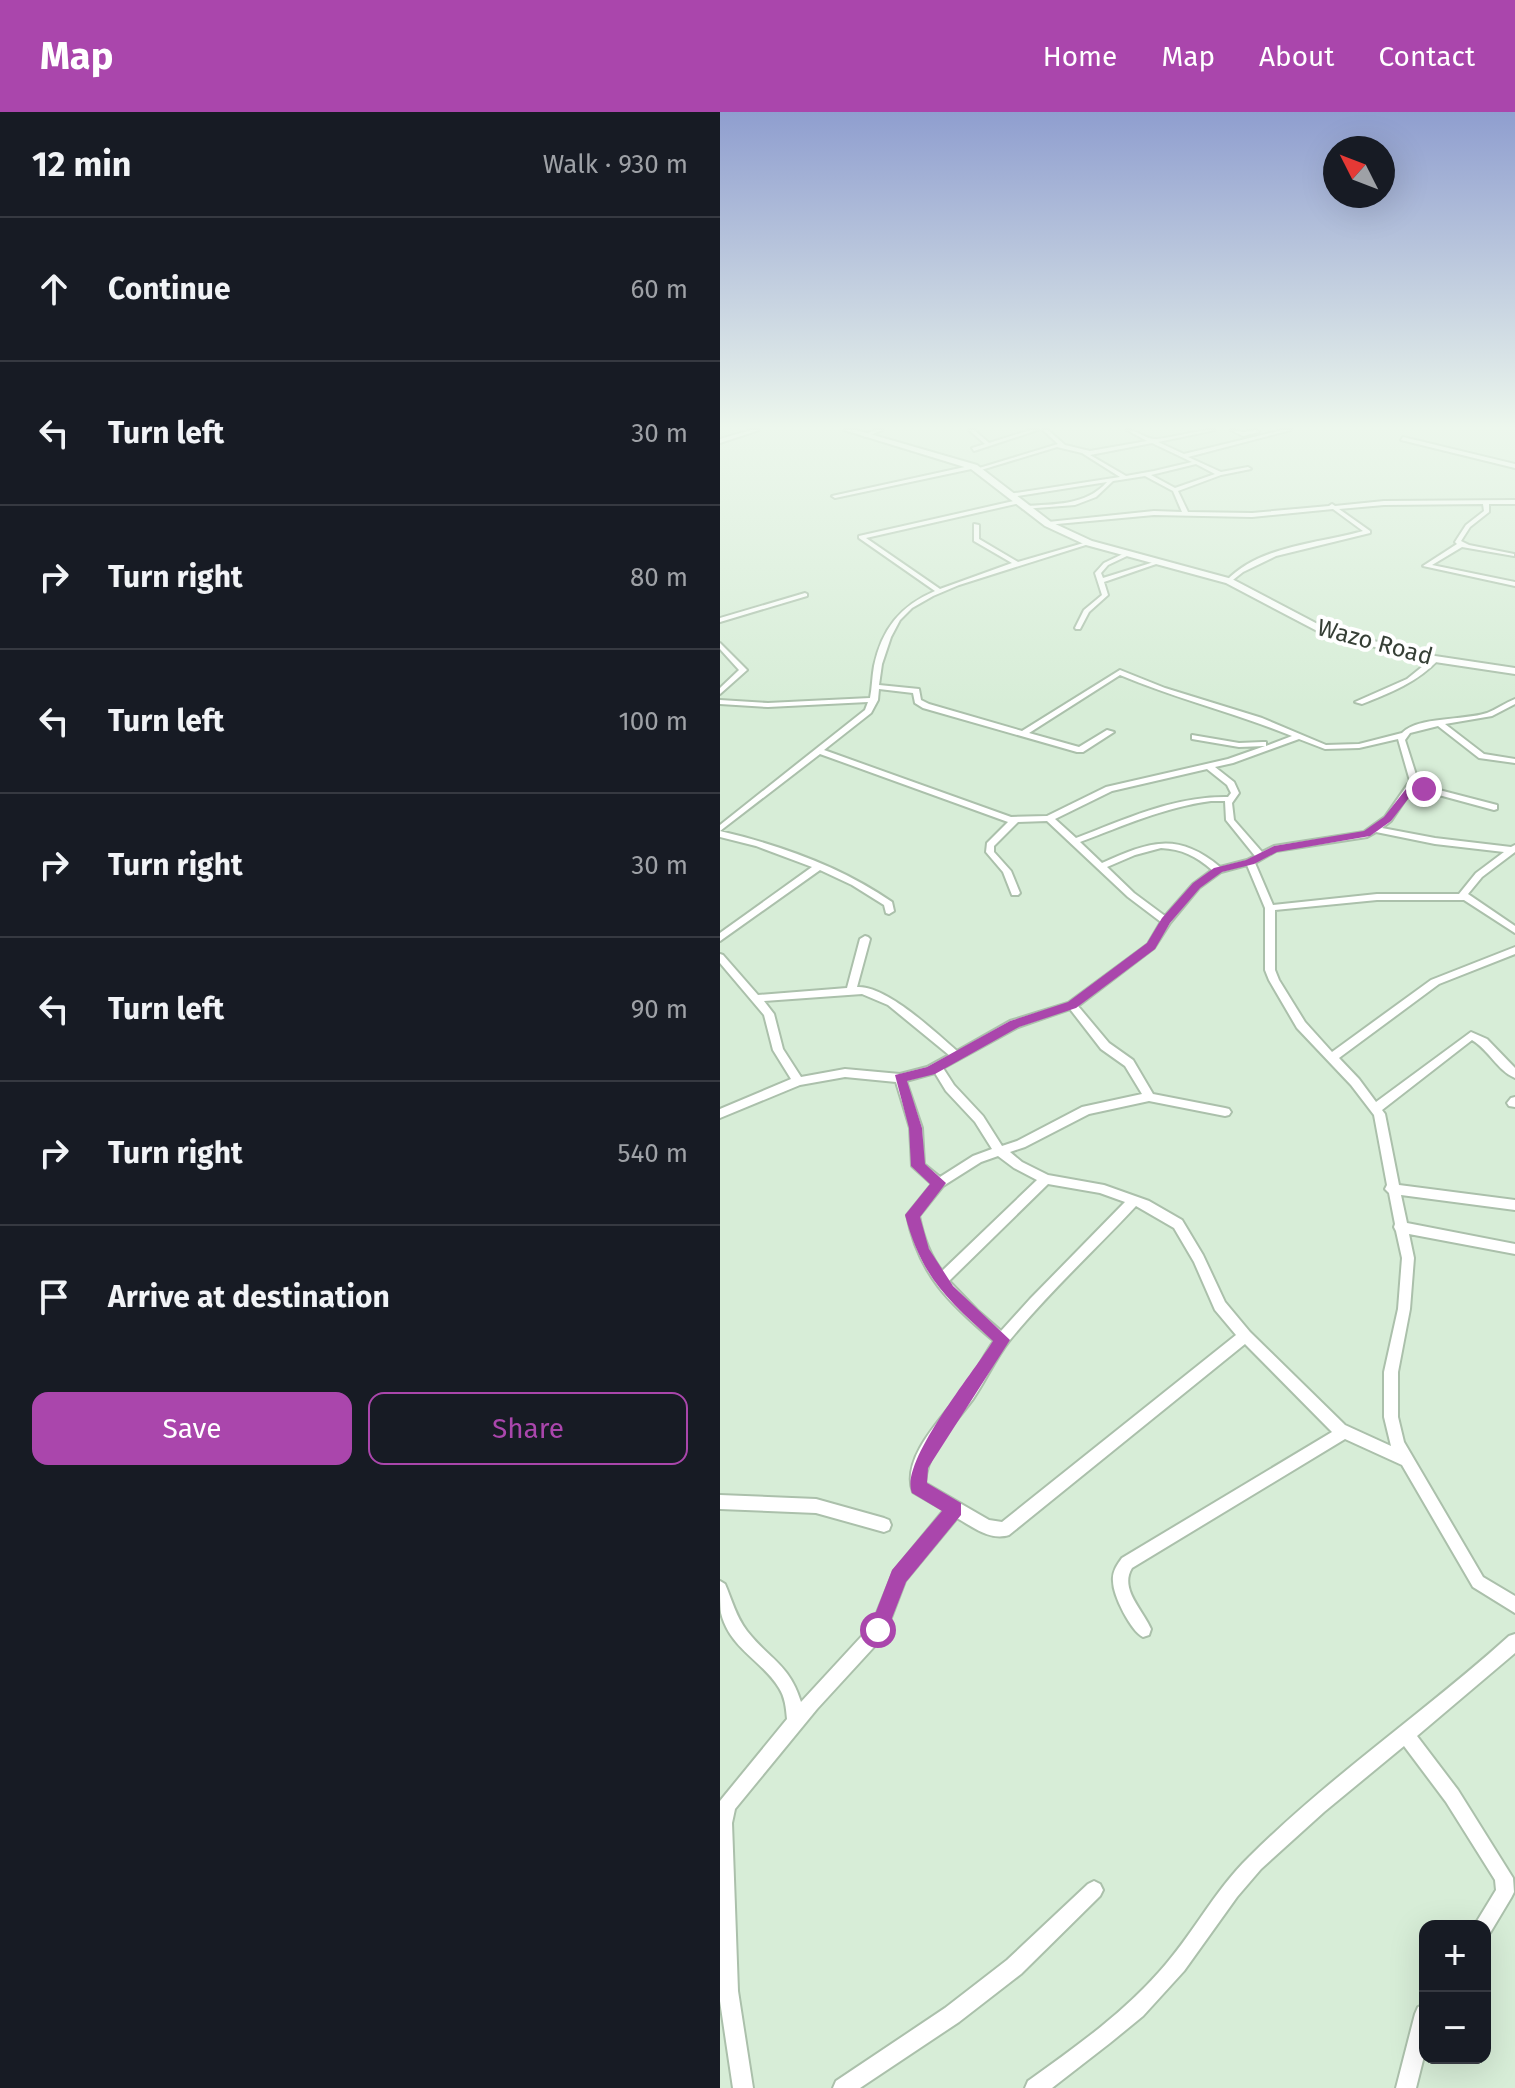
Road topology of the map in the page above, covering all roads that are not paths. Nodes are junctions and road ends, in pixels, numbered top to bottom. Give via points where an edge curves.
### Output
1 (927, 522) edge
2 (1046, 522) edge
3 (1065, 522) edge
4 (1354, 522) edge
5 (1474, 522) edge
6 (1048, 524) junction
7 (976, 525) dead end
8 (1089, 543) junction
9 (1460, 545) junction
10 (1125, 555) junction
11 (1512, 555) dead end
12 (1156, 563) junction
13 (1019, 565) junction
14 (1101, 581) junction
15 (1229, 581) junction
16 (1515, 584) edge
17 (938, 590) junction
18 (805, 595) dead end
19 (720, 620) edge
20 (1078, 628) dead end
21 (720, 645) edge
22 (1435, 659) junction
23 (1515, 671) edge
24 (877, 687) junction
25 (720, 692) edge
26 (874, 700) junction
27 (1515, 701) edge
28 (720, 702) edge
29 (1359, 702) dead end
30 (1440, 725) junction
31 (1110, 732) dead end
32 (1023, 734) junction
33 (1403, 735) junction
34 (1300, 736) junction
35 (1195, 737) dead end
36 (1272, 743) junction
37 (820, 751) junction
38 (1515, 761) edge
39 (1208, 765) junction
40 (1413, 786) junction
41 (1231, 799) junction
42 (1494, 807) dead end
43 (1049, 818) junction
44 (1016, 819) junction
45 (1376, 829) junction
46 (720, 832) edge
47 (1076, 841) junction
48 (1513, 849) edge
49 (1255, 859) junction
50 (1100, 867) junction
51 (817, 868) junction
52 (1218, 870) junction
53 (1015, 893) dead end
54 (1464, 897) junction
55 (1270, 908) junction
56 (889, 911) dead end
57 (1166, 921) junction
58 (1515, 930) edge
59 (720, 938) edge
60 (865, 939) dead end
61 (1515, 950) edge
62 (720, 957) edge
63 (851, 990) junction
64 (758, 998) junction
65 (1072, 1005) junction
66 (957, 1056) junction
67 (1331, 1058) junction
68 (937, 1067) junction
69 (1515, 1074) edge
70 (900, 1078) junction
71 (798, 1081) junction
72 (1149, 1097) junction
73 (1376, 1108) junction
74 (1225, 1112) dead end
75 (720, 1114) edge
76 (998, 1150) junction
77 (1046, 1179) junction
78 (939, 1183) junction
79 (1391, 1189) junction
80 (1134, 1200) junction
81 (1515, 1205) edge
82 (1400, 1227) junction
83 (1515, 1249) edge
84 (940, 1281) junction
85 (1245, 1336) junction
86 (1002, 1340) junction
87 (1343, 1433) junction
88 (1403, 1459) junction
89 (720, 1502) edge
90 (955, 1509) junction
91 (884, 1525) dead end
92 (720, 1589) edge
93 (1515, 1605) edge
94 (1143, 1629) dead end
95 (1515, 1642) edge
96 (796, 1721) junction
97 (1407, 1736) junction
98 (1094, 1890) dead end
99 (1487, 1920) edge
100 (1419, 2037) edge
101 (743, 2088) edge
102 (843, 2088) edge
103 (1035, 2088) edge
104 (1406, 2088) edge

1 - 17 street via 861,537
2 - 6 main road, Wazo Road
3 - 6 street
4 - 15 street via 1368,532 1242,568
5 - 9 street via 1462,533
6 - 8 main road, Wazo Road
7 - 13 street via 976,540
8 - 10 main road, Wazo Road
8 - 13 street
9 - 11 street
9 - 16 street via 1426,566
10 - 12 main road, Wazo Road
10 - 14 street via 1106,564 1097,575
12 - 14 street
12 - 15 main road, Wazo Road
13 - 17 street
14 - 20 street via 1105,595 1086,611
15 - 22 main road, Wazo Road via 1326,632
17 - 24 street via 905,608 896,620 877,670
18 - 19 street
21 - 25 street via 743,670
22 - 23 main road, Wazo Road
22 - 29 street via 1403,686
24 - 26 street
24 - 32 street via 916,691 926,706
26 - 28 street
26 - 37 street
27 - 30 street via 1480,719
30 - 33 street
30 - 38 street via 1482,756
31 - 32 street via 1080,750
32 - 34 street via 1123,672
33 - 34 street via 1337,749
33 - 40 street
34 - 36 street
35 - 36 street via 1239,745
36 - 39 street
37 - 44 street via 992,815
37 - 46 street
39 - 41 street via 1231,784
39 - 43 street via 1109,789
40 - 42 street
40 - 45 street
41 - 47 street via 1159,810
41 - 49 street via 1230,820
43 - 44 street
43 - 47 street
44 - 53 street via 990,845
45 - 48 street
45 - 49 street via 1353,838 1274,849
46 - 51 street
47 - 50 street
48 - 54 street via 1479,875
49 - 52 street
49 - 55 street
50 - 52 street via 1166,844 1203,855
50 - 57 street
51 - 56 street via 881,898
51 - 59 street
52 - 57 street
54 - 55 street via 1377,897
54 - 58 street
55 - 67 street via 1274,980 1301,1025
57 - 65 street via 1151,946
60 - 63 street
61 - 67 street via 1435,982
62 - 64 street
63 - 64 street
63 - 66 street via 892,1003
64 - 71 street via 769,1014 778,1050
65 - 66 street via 1014,1024
65 - 72 street via 1105,1046 1129,1063
66 - 68 street
67 - 73 street
68 - 70 street
68 - 76 street
69 - 73 street via 1482,1039 1471,1036
70 - 71 street via 845,1073
70 - 78 street via 916,1128 918,1166
71 - 75 street
72 - 74 street
72 - 76 street via 1086,1110 1021,1144
73 - 79 street
76 - 77 street
76 - 78 street
77 - 80 street
77 - 84 street
78 - 84 street via 913,1215 922,1251
79 - 81 street
79 - 82 street
80 - 85 street via 1180,1227 1220,1306
80 - 86 street via 1068,1264
82 - 83 street
82 - 88 street via 1408,1258 1407,1290 1390,1393 1394,1435
84 - 86 street
85 - 87 street
85 - 90 street via 1004,1530
86 - 90 street via 920,1467 918,1487
87 - 88 street
87 - 94 street via 1127,1563 1119,1585
88 - 93 street via 1478,1582
89 - 91 street via 816,1506
90 - 96 street via 899,1576 878,1630
92 - 96 street via 741,1636 788,1682
95 - 97 street
96 - 101 street via 741,1785 727,1805 723,1823 728,1991
97 - 99 street via 1504,1878 1505,1892
97 - 103 street via 1275,1843 1223,1897 1183,1959 1139,2007
98 - 102 street via 1014,1967
100 - 104 street

